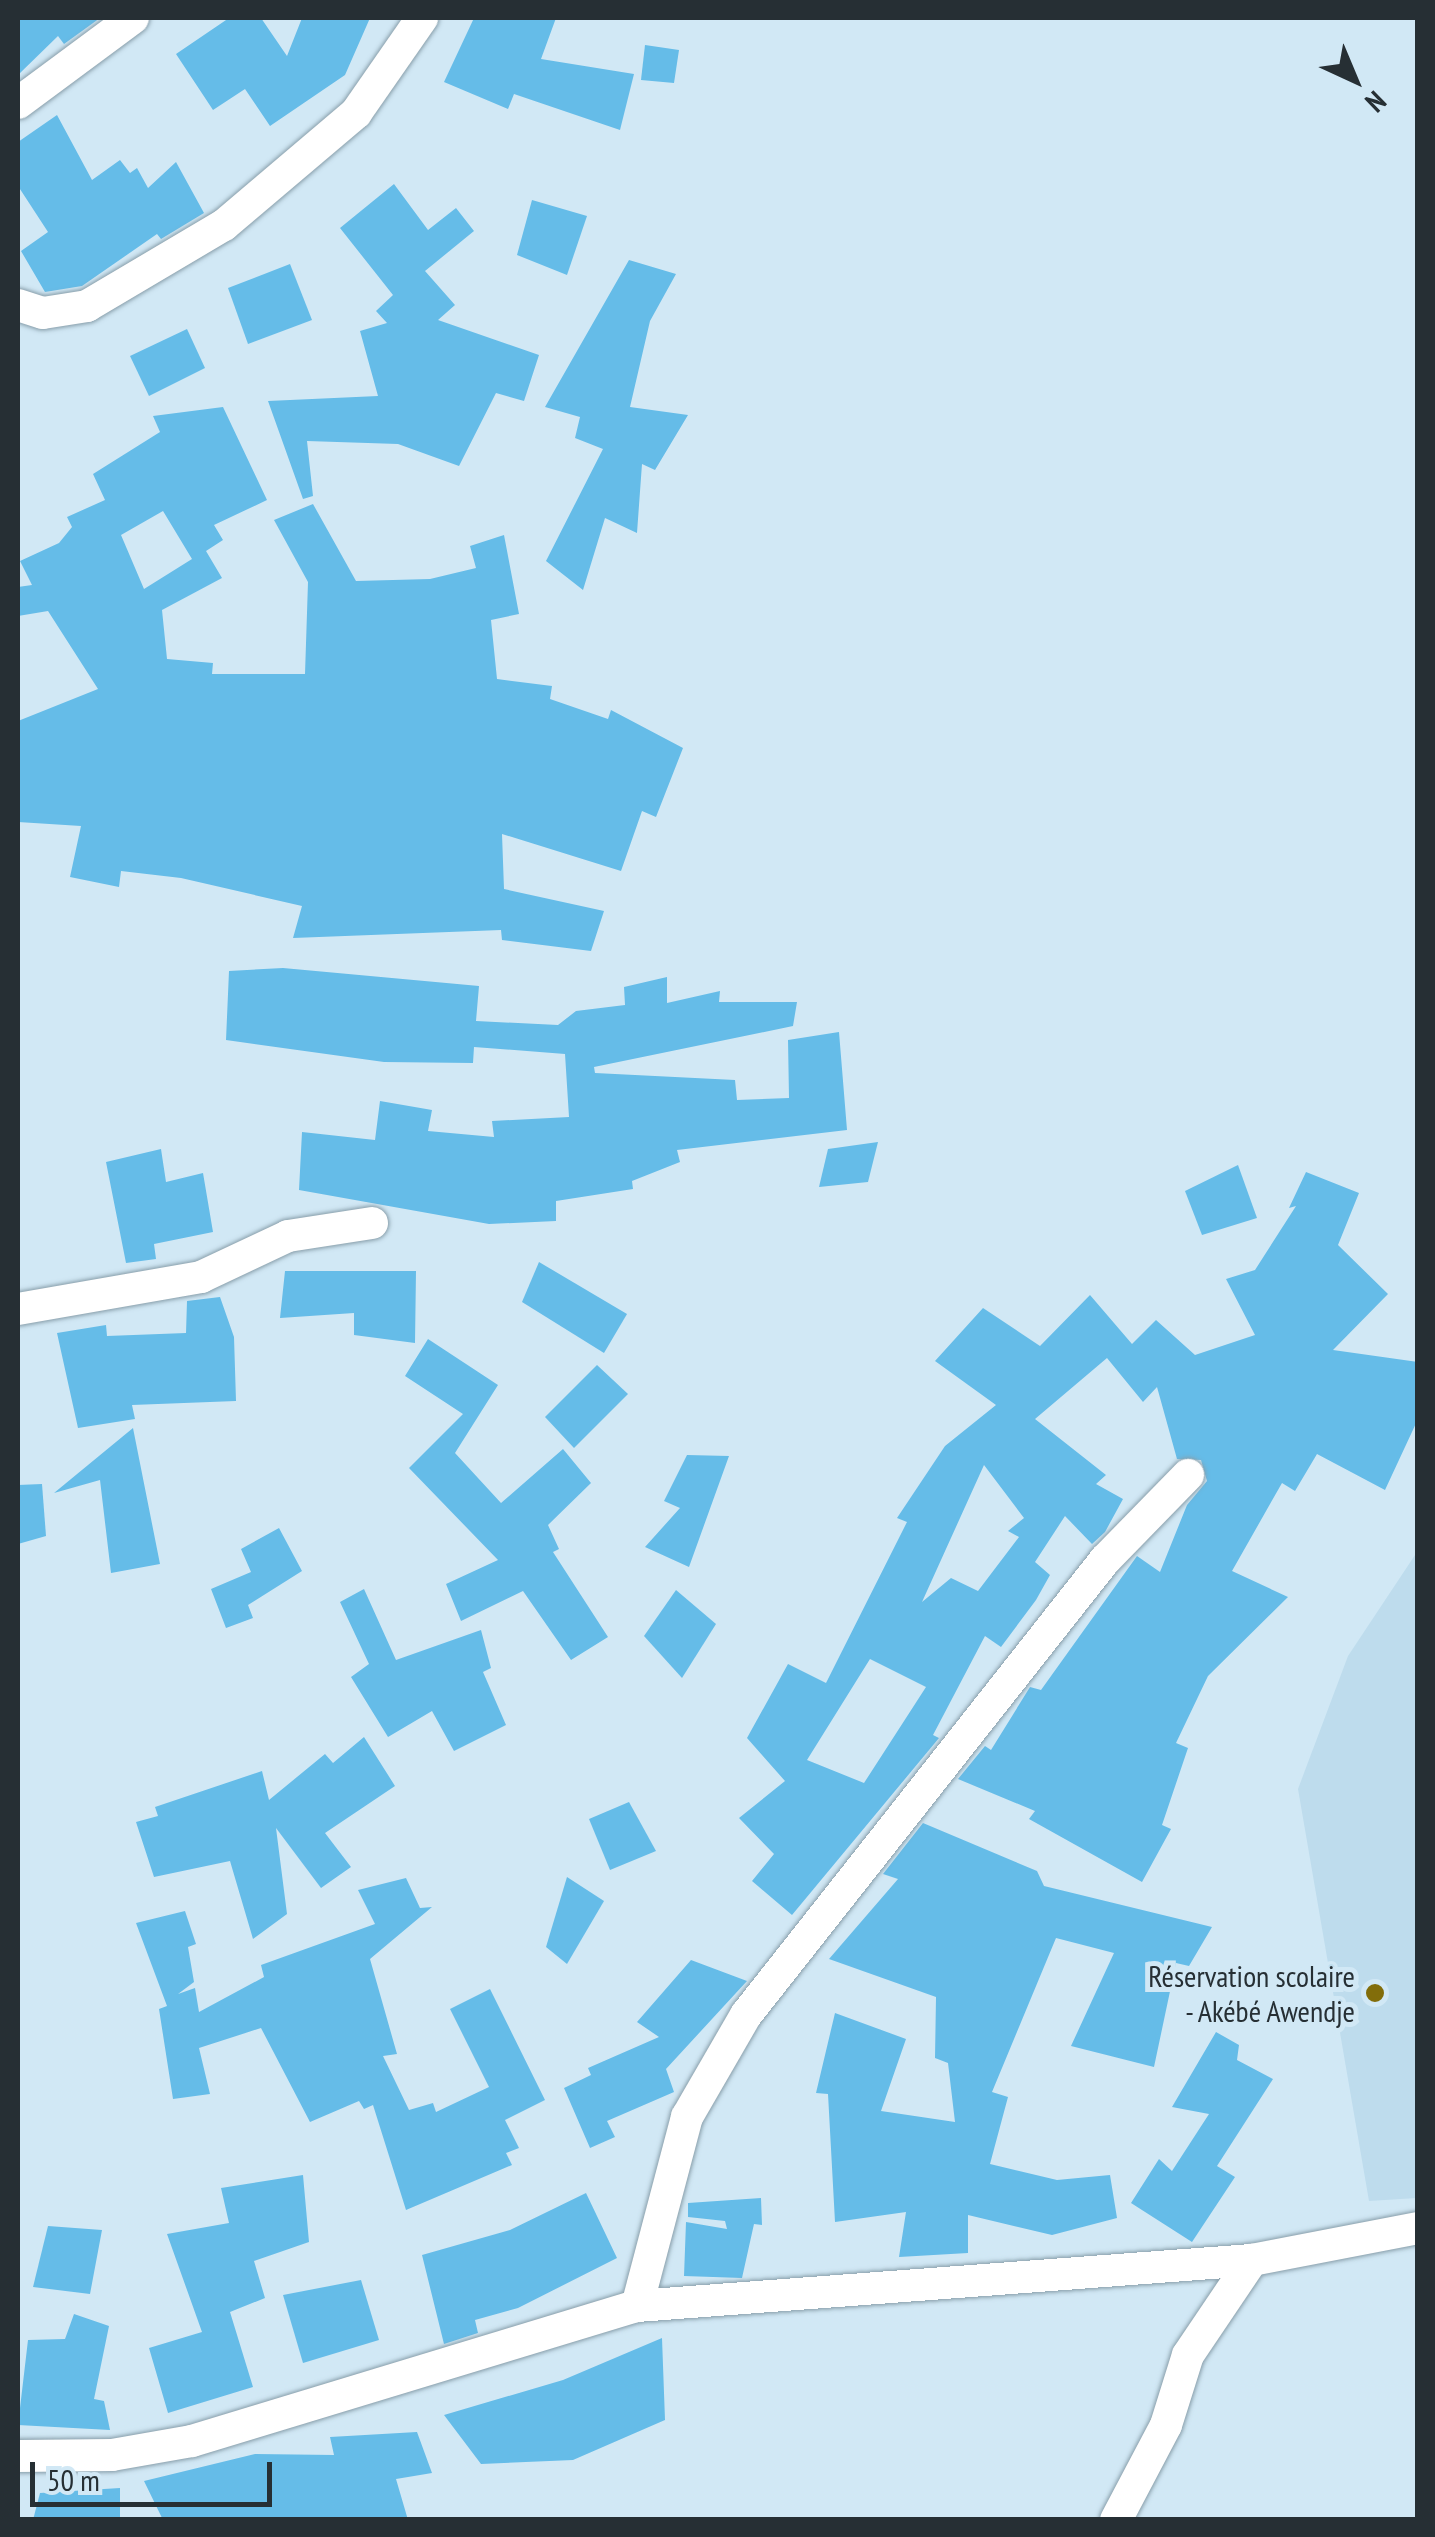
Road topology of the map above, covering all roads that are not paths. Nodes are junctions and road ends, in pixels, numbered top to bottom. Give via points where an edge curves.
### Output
1 (133, 18) edge
2 (422, 18) edge
3 (18, 103) edge
4 (18, 305) edge
5 (372, 1224) dead end
6 (18, 1309) edge
7 (1188, 1475) dead end
8 (1418, 2228) edge
9 (1252, 2260) junction
10 (637, 2306) junction
11 (18, 2456) edge
12 (1116, 2520) edge

1 - 3 street
2 - 4 street via 356,113 224,224 87,306 43,313
5 - 6 street via 288,1236 201,1278
7 - 10 street via 1105,1560 746,2015 687,2117
8 - 9 street
9 - 10 street
9 - 12 street via 1188,2355 1166,2425
10 - 11 street via 192,2441 112,2456

